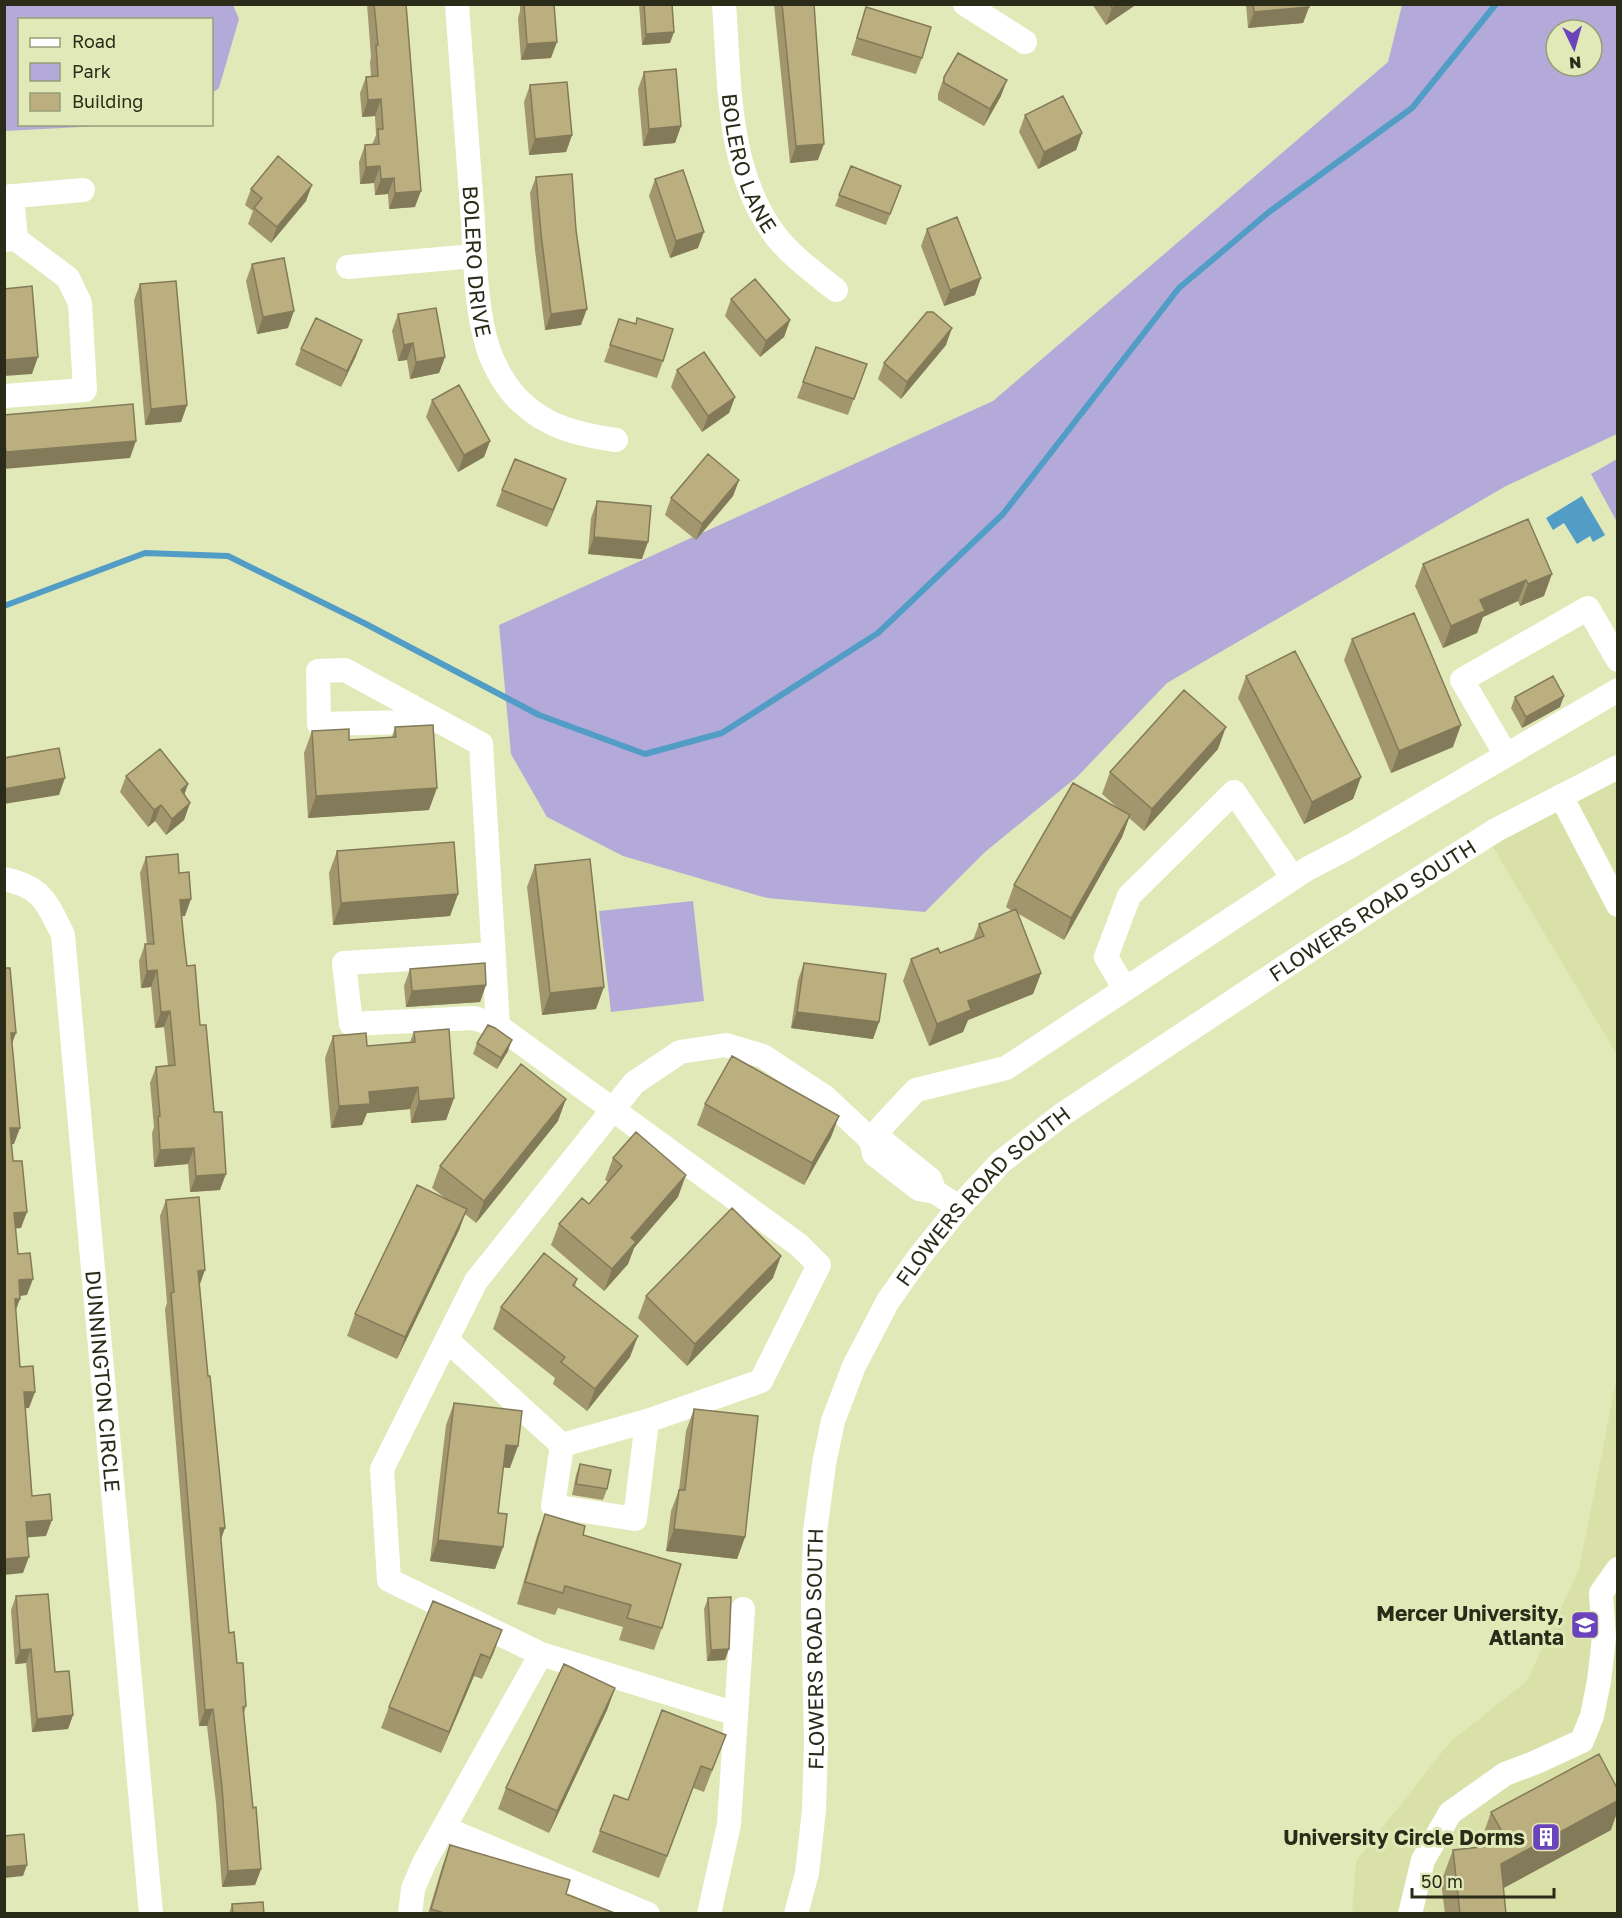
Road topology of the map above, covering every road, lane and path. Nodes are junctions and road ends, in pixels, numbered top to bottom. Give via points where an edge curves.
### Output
1 (457, 4) edge
2 (724, 4) edge
3 (965, 4) edge
4 (1025, 42) dead end
5 (83, 190) dead end
6 (8, 196) edge
7 (10, 239) edge
8 (475, 256) junction
9 (348, 267) dead end
10 (836, 290) dead end
11 (4, 396) edge
12 (616, 440) dead end
13 (1617, 660) edge
14 (1617, 690) edge
15 (410, 705) dead end
16 (1506, 755) junction
17 (1617, 767) edge
18 (1561, 796) junction
19 (4, 879) edge
20 (1293, 879) junction
21 (1617, 905) edge
22 (493, 954) junction
23 (1125, 989) junction
24 (498, 1026) junction
25 (613, 1110) junction
26 (878, 1131) junction
27 (959, 1208) junction
28 (447, 1340) junction
29 (647, 1421) junction
30 (562, 1445) junction
31 (1617, 1569) edge
32 (744, 1609) dead end
33 (541, 1654) junction
34 (736, 1714) junction
35 (444, 1828) junction
36 (152, 1914) edge
37 (410, 1914) edge
38 (648, 1914) edge
39 (709, 1914) edge
40 (796, 1914) edge
41 (1410, 1914) edge

1 - 8 street, BOLERO DRIVE
2 - 10 street, BOLERO LANE via 732,117 739,159 752,193 776,237
3 - 4 street
5 - 6 street
6 - 7 street
7 - 11 street via 68,278 81,303 85,390
8 - 9 street
8 - 12 street, BOLERO DRIVE via 488,350 514,394 539,417 565,430
13 - 16 street via 1588,608 1462,680
14 - 16 street
15 - 22 street via 481,744
16 - 20 street
17 - 18 street, FLOWERS ROAD SOUTH
18 - 21 street
18 - 27 street, FLOWERS ROAD SOUTH via 1496,830 1390,897 1063,1114 1001,1162
19 - 36 street, DUNNINGTON CIRCLE via 21,882 44,897 63,935
20 - 23 street
20 - 23 street via 1234,792 1129,896 1106,957
22 - 24 street
22 - 24 street via 344,963 351,1024 474,1018
23 - 26 street via 1006,1068 916,1090
24 - 25 street
25 - 26 street via 634,1083 680,1052 726,1045 764,1056
25 - 28 street via 476,1281
25 - 29 street via 799,1245 819,1265 761,1381
26 - 27 street via 932,1164 932,1186
27 - 40 street, FLOWERS ROAD SOUTH via 888,1301 854,1366 833,1421 815,1532 814,1810 807,1873
28 - 30 street
28 - 33 street via 382,1469 389,1580
29 - 30 street
29 - 30 street via 635,1519 553,1506
31 - 41 street via 1601,1593 1604,1638 1599,1682 1582,1741 1505,1774 1450,1813 1423,1860
32 - 34 street
33 - 34 street
33 - 35 street
34 - 39 street via 729,1824
35 - 37 street via 413,1888
35 - 38 street

